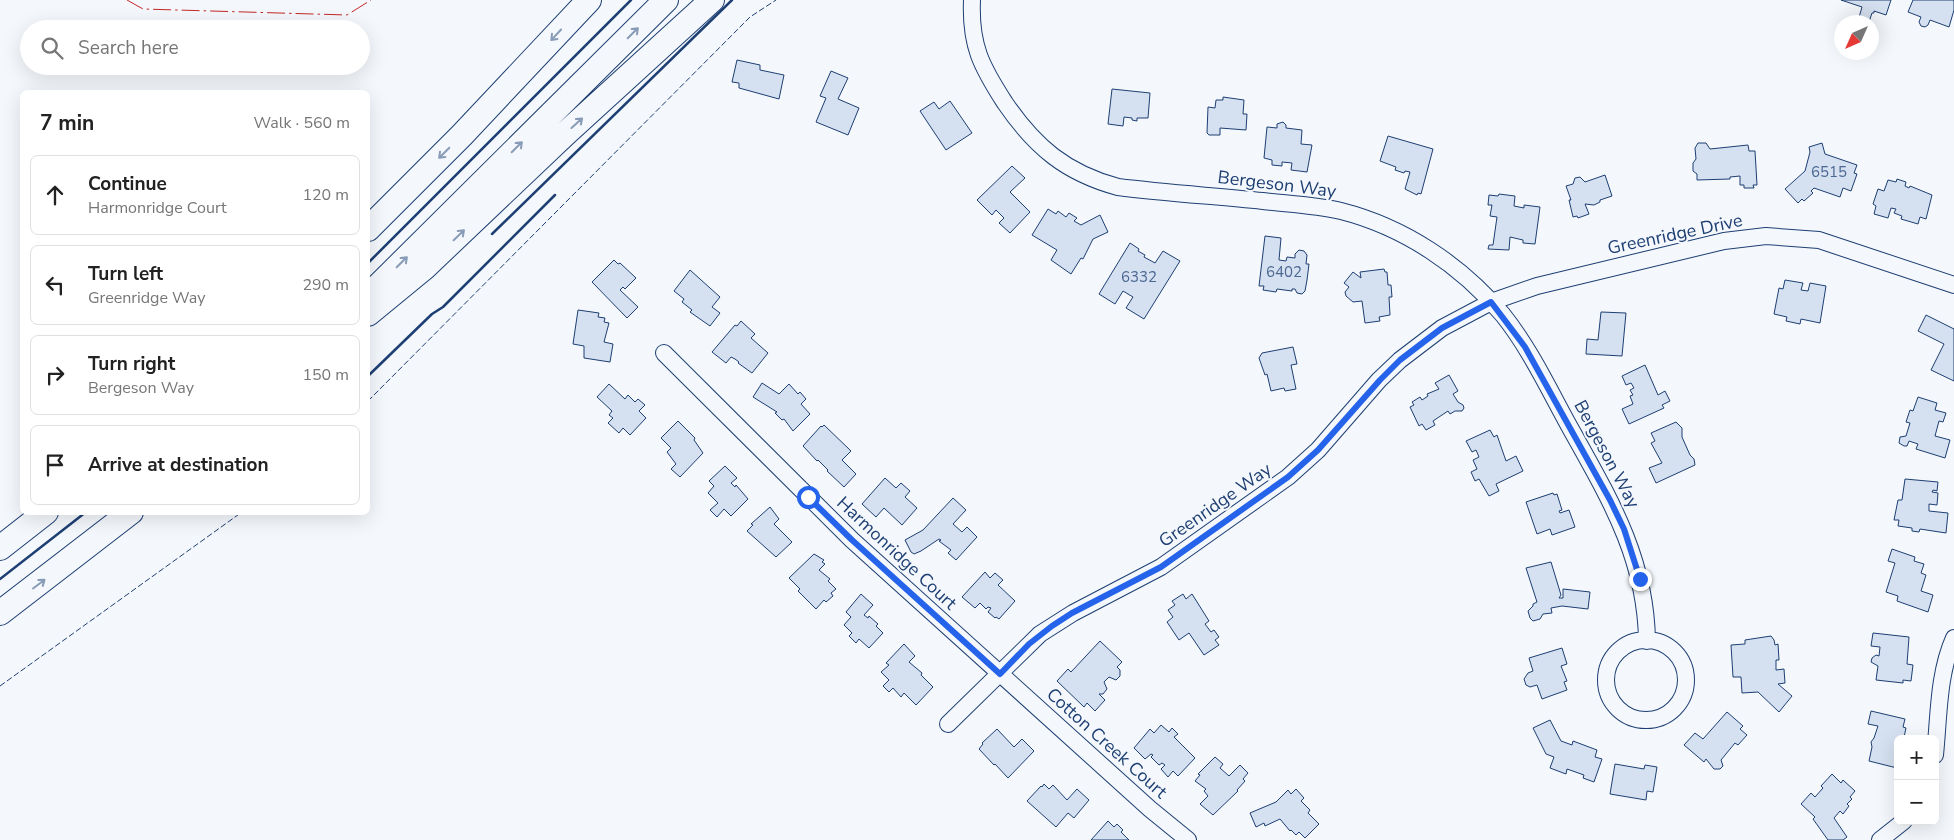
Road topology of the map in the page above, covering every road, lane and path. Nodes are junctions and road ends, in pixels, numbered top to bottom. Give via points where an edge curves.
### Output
1 (589, 0) edge
2 (666, 0) edge
3 (712, 0) edge
4 (972, 0) edge
5 (370, 227) edge
6 (1954, 285) edge
7 (370, 294) edge
8 (1491, 302) junction
9 (370, 312) edge
10 (664, 353) dead end
11 (42, 515) edge
12 (127, 515) edge
13 (0, 548) edge
14 (0, 613) edge
15 (1954, 638) edge
16 (1647, 641) junction
17 (1000, 674) junction
18 (948, 724) dead end
19 (1937, 735) edge
20 (1899, 825) edge
21 (1188, 840) edge
22 (1880, 840) edge

1 -> 5 highway
7 -> 2 highway
9 -> 3 highway via 424,268
4 - 8 street, Bergeson Way via 972,31 987,76 1030,136 1061,163 1092,179 1118,187 1317,206 1370,220 1434,252 1460,271
6 - 8 street, Greenridge Drive via 1819,240 1766,236 1724,241 1546,284
8 - 16 street, Bergeson Way via 1525,347 1614,507 1640,579
8 - 17 street, Greenridge Way via 1442,328 1400,360 1318,450 1288,477 1161,567 1052,626
10 - 17 street, Harmonridge Court via 852,540
11 - 13 highway
14 -> 12 highway
15 - 19 street via 1943,674
16 - 16 street via 1634,642 1619,651 1609,666 1606,683 1617,708 1630,717 1648,720 1661,717 1675,708 1683,696 1686,679 1684,666 1672,650
17 - 18 street, Greenridge Way
17 - 21 street, Cotton Creek Court
20 - 22 street

